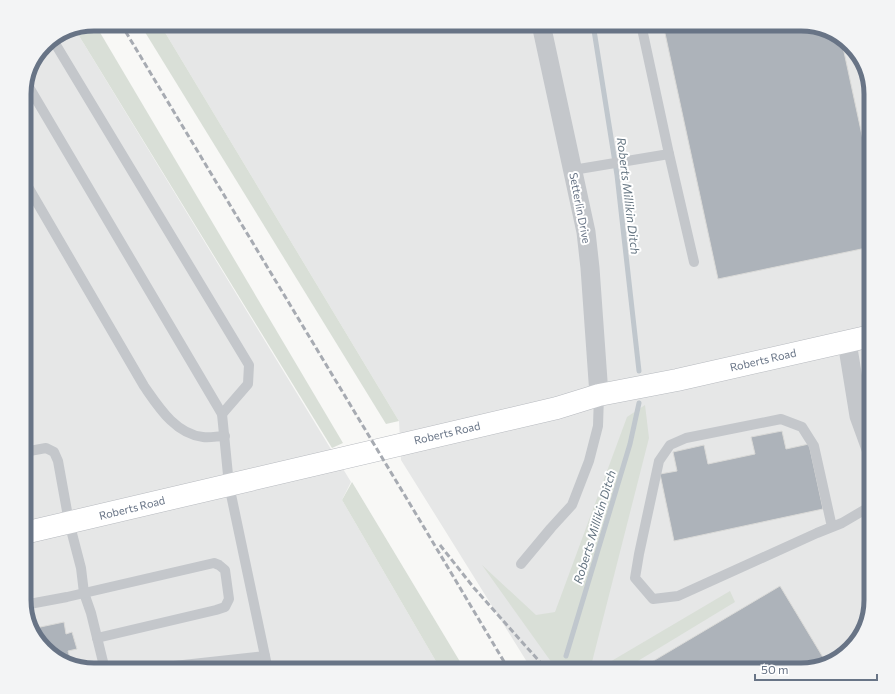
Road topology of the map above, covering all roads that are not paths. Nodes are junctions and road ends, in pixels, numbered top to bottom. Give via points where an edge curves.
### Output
1 (543, 31) edge
2 (643, 31) edge
3 (56, 45) edge
4 (31, 90) edge
5 (670, 154) junction
6 (573, 170) junction
7 (31, 192) edge
8 (694, 262) dead end
9 (864, 338) edge
10 (847, 342) junction
11 (599, 395) junction
12 (222, 414) junction
13 (864, 430) edge
14 (224, 436) junction
15 (31, 451) edge
16 (229, 484) junction
17 (864, 510) edge
18 (69, 522) junction
19 (832, 527) junction
20 (31, 531) edge
21 (521, 564) dead end
22 (84, 592) junction
23 (31, 603) edge
24 (97, 638) junction
25 (265, 656) junction
26 (103, 663) edge
27 (201, 663) edge
28 (266, 663) edge

1 - 6 street, Setterlin Drive
2 - 5 lane
3 - 12 lane via 249,365 248,384
4 - 12 lane
5 - 6 lane
5 - 8 lane
6 - 11 street, Setterlin Drive via 586,232
7 - 14 lane via 159,408 182,430 202,437
9 - 10 main road, Roberts Road
10 - 11 main road, Roberts Road
10 - 13 street via 859,416
11 - 16 main road, Roberts Road via 557,408
11 - 21 lane via 599,413 590,461 572,506
12 - 14 lane
14 - 16 lane
15 - 18 lane via 46,448 54,452 58,461
16 - 18 main road, Roberts Road
16 - 25 lane
17 - 19 lane
18 - 20 main road, Roberts Road
18 - 22 lane
19 - 19 lane via 678,596 653,599 635,578 659,461 670,446 686,438 781,419 802,427 814,446
22 - 23 lane
22 - 24 lane
22 - 24 lane via 214,563 225,570 229,599 225,607
24 - 26 lane
25 - 27 lane
25 - 28 lane

